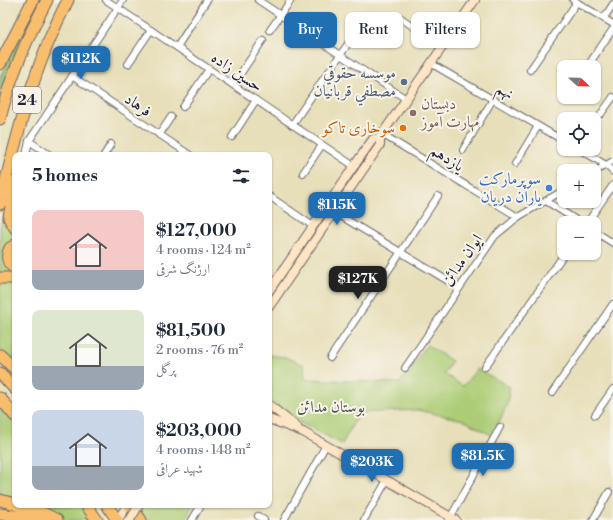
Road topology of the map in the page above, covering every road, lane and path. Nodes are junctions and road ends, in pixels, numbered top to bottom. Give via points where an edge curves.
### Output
1 (32, 0) edge
2 (47, 0) edge
3 (68, 0) edge
4 (106, 0) edge
5 (123, 0) edge
6 (207, 0) edge
7 (258, 0) edge
8 (291, 0) edge
9 (475, 0) edge
10 (575, 1) edge
11 (613, 4) edge
12 (118, 8) junction
13 (467, 12) edge
14 (280, 15) junction
15 (604, 18) junction
16 (613, 24) edge
17 (613, 29) edge
18 (151, 30) junction
19 (270, 30) dead end
20 (263, 40) dead end
21 (176, 47) junction
22 (345, 48) edge
23 (443, 48) edge
24 (0, 49) edge
25 (340, 55) junction
26 (592, 60) edge
27 (0, 64) edge
28 (128, 64) dead end
29 (432, 64) junction
30 (209, 69) junction
31 (530, 70) dead end
32 (72, 76) junction
33 (233, 85) junction
34 (613, 97) edge
35 (406, 99) junction
36 (493, 99) junction
37 (256, 100) junction
38 (26, 104) junction
39 (183, 107) dead end
40 (601, 114) dead end
41 (171, 117) dead end
42 (0, 120) edge
43 (292, 125) junction
44 (538, 126) junction
45 (159, 135) junction
46 (381, 136) junction
47 (557, 136) edge
48 (232, 137) dead end
49 (29, 141) junction
50 (111, 144) dead end
51 (322, 145) junction
52 (462, 150) dead end
53 (14, 152) edge
54 (19, 152) edge
55 (27, 152) edge
56 (46, 152) edge
57 (106, 152) edge
58 (183, 152) edge
59 (591, 156) edge
60 (12, 158) edge
61 (613, 161) edge
62 (515, 164) dead end
63 (606, 165) junction
64 (354, 166) junction
65 (601, 168) edge
66 (613, 172) edge
67 (303, 173) dead end
68 (613, 185) edge
69 (557, 194) edge
70 (438, 196) dead end
71 (272, 198) edge
72 (12, 200) edge
73 (546, 200) junction
74 (0, 204) edge
75 (339, 215) dead end
76 (570, 216) edge
77 (591, 216) edge
78 (518, 217) junction
79 (12, 223) edge
80 (313, 226) junction
81 (601, 235) edge
82 (613, 243) edge
83 (12, 247) edge
84 (401, 252) junction
85 (560, 260) edge
86 (12, 266) edge
87 (0, 278) edge
88 (12, 278) edge
89 (272, 287) edge
90 (458, 287) junction
91 (272, 303) edge
92 (613, 304) edge
93 (0, 355) edge
94 (330, 358) dead end
95 (12, 366) edge
96 (485, 367) dead end
97 (405, 368) dead end
98 (0, 373) edge
99 (12, 387) edge
100 (613, 389) edge
101 (552, 393) dead end
102 (0, 398) edge
103 (272, 407) edge
104 (12, 412) edge
105 (595, 415) dead end
106 (272, 420) edge
107 (500, 427) dead end
108 (303, 432) junction
109 (326, 445) junction
110 (387, 480) junction
111 (609, 492) dead end
112 (0, 500) edge
113 (12, 504) edge
114 (26, 508) edge
115 (88, 508) edge
116 (109, 508) edge
117 (126, 508) edge
118 (131, 508) edge
119 (138, 508) edge
120 (199, 508) edge
121 (0, 514) edge
122 (258, 516) dead end
123 (452, 519) edge
124 (44, 520) edge
125 (58, 520) edge
126 (97, 520) edge
127 (118, 520) edge
128 (130, 520) edge
129 (141, 520) edge
130 (192, 520) edge
131 (264, 520) edge
132 (284, 520) edge
133 (364, 520) edge
134 (593, 520) edge

1 - 24 highway
1 - 27 highway
2 - 42 highway, 24 via 18,63
3 - 38 highway, 24 via 37,67
4 - 12 street, حسین زاده
5 - 12 street
6 - 21 street
7 - 14 street
8 - 14 street
9 - 13 main road
10 - 15 street
10 - 31 street
11 - 15 street
12 - 18 street, حسین زاده
12 - 32 street
14 - 19 street
14 - 25 street
15 - 16 street
17 - 26 street
18 - 21 street, حسین زاده
18 - 28 street
20 - 33 street
21 - 30 street, حسین زاده
22 - 25 street
23 - 29 main road
25 - 35 street
25 - 43 street
29 - 35 main road
29 - 36 street, نهم
30 - 33 street, حسین زاده
30 - 39 street
32 - 45 street, فرهاد
32 - 49 street
33 - 37 street, حسین زاده
34 - 40 street
35 - 46 main road
36 - 44 street, نهم
36 - 52 street
37 - 43 street, حسین زاده
37 - 48 street
38 - 53 highway, 24
38 - 54 highway
41 - 45 street
43 - 51 street, حسین زاده
44 - 47 street, نهم
44 - 62 street
45 - 58 street, فرهاد
46 - 64 main road via 373,139
46 - 78 street, یازدهم
46 - 91 main road via 380,145
49 - 55 street
49 - 56 street
50 - 57 street
51 - 64 street, حسین زاده
51 - 67 street
59 - 63 street
60 - 74 highway, 24
61 - 63 street
63 - 65 street
63 - 66 street
64 - 80 main road
68 - 77 street
69 - 73 street, ایوان مدائن
70 - 84 street
71 - 80 street
72 - 79 highway via 9,218
73 - 76 street
73 - 78 street, ایوان مدائن
75 - 84 street
78 - 90 street, ایوان مدائن via 495,236
80 - 89 main road
81 - 82 street
83 - 86 highway via 7,257
84 - 90 street
84 - 94 street
85 - 96 street
87 - 88 highway
90 - 97 street, ایوان مدائن
92 - 101 street
93 - 95 highway
98 - 99 highway
100 - 105 street
102 - 104 highway
103 - 108 main road
106 - 108 main road
107 - 123 street
108 - 109 main road
109 - 110 main road
109 - 132 street
110 - 123 main road
110 - 133 street
111 - 134 street
112 - 113 highway
114 - 125 highway
115 - 126 highway
116 - 127 highway
117 - 127 main road
118 - 129 highway
119 - 128 main road, bridge
120 - 130 street
121 - 124 highway
122 - 131 street

